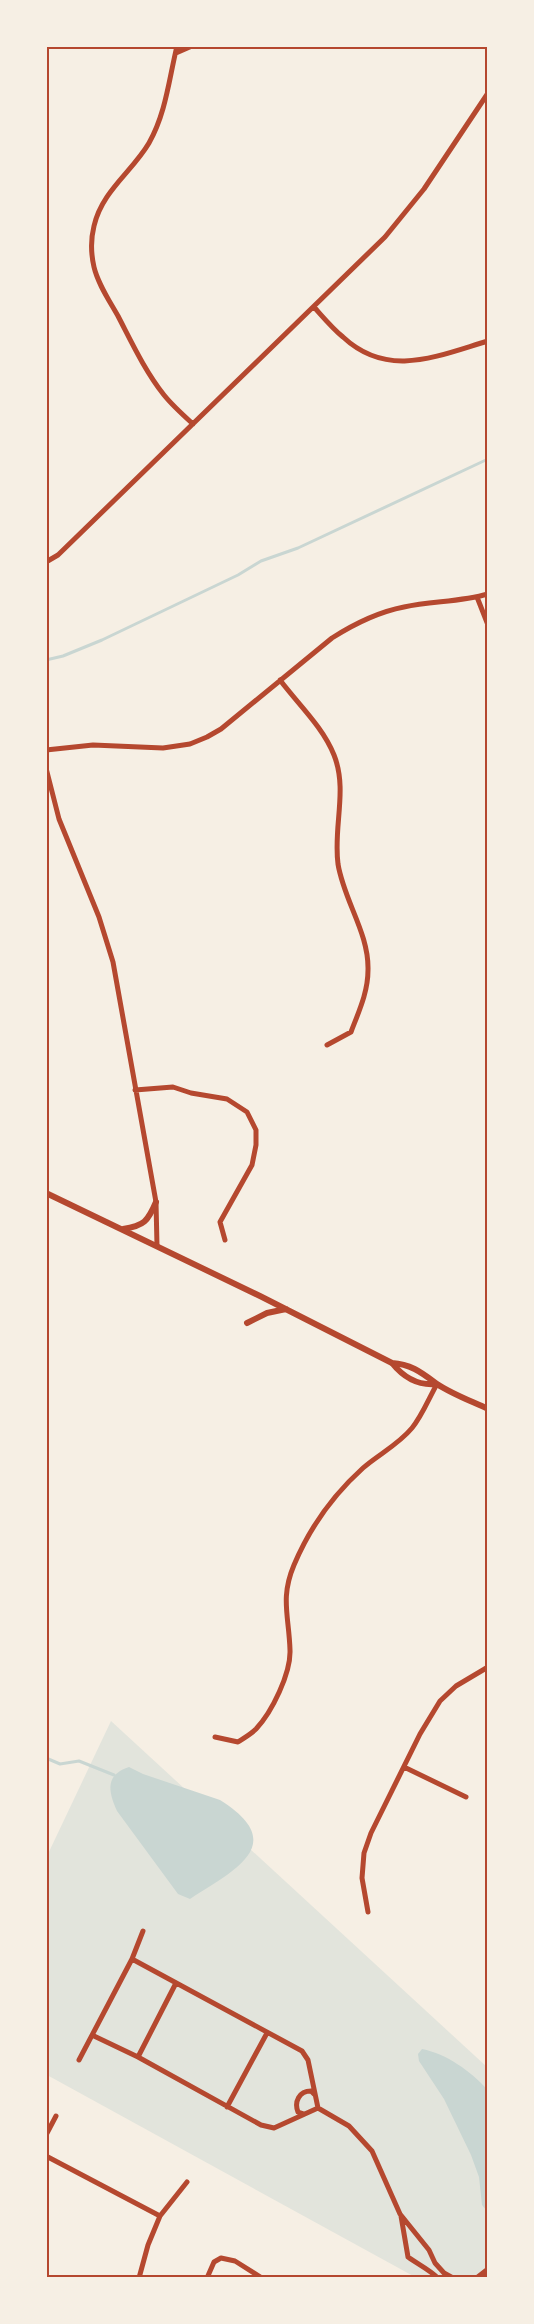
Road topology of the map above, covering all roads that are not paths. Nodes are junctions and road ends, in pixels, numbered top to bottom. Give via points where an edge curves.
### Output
1 (192, 46) edge
2 (176, 50) edge
3 (488, 93) edge
4 (314, 307) junction
5 (488, 341) edge
6 (193, 424) junction
7 (46, 562) edge
8 (488, 594) edge
9 (477, 597) junction
10 (488, 625) edge
11 (280, 680) junction
12 (46, 750) edge
13 (46, 768) edge
14 (327, 1045) dead end
15 (135, 1090) junction
16 (46, 1193) edge
17 (156, 1202) junction
18 (122, 1230) junction
19 (225, 1240) dead end
20 (157, 1246) junction
21 (286, 1309) junction
22 (247, 1323) dead end
23 (392, 1363) junction
24 (437, 1384) junction
25 (488, 1409) edge
26 (488, 1667) edge
27 (215, 1737) dead end
28 (404, 1767) junction
29 (466, 1797) dead end
30 (368, 1912) dead end
31 (143, 1931) dead end
32 (132, 1959) junction
33 (176, 1983) junction
34 (267, 2033) junction
35 (93, 2036) junction
36 (138, 2057) junction
37 (79, 2060) dead end
38 (315, 2095) junction
39 (227, 2107) junction
40 (318, 2108) junction
41 (306, 2114) junction
42 (56, 2116) dead end
43 (46, 2135) edge
44 (46, 2156) edge
45 (187, 2182) dead end
46 (400, 2214) junction
47 (160, 2216) junction
48 (488, 2271) edge
49 (139, 2277) edge
50 (207, 2277) edge
51 (262, 2277) edge
52 (438, 2277) edge
53 (453, 2277) edge
54 (479, 2277) edge

1 - 2 street
2 - 6 street via 157,127 141,155 102,205 94,226 92,249 99,282 147,371
3 - 4 street via 404,215
4 - 5 street via 343,338 359,350 383,359 427,359
4 - 6 street
6 - 7 street via 58,555
8 - 9 street
9 - 10 street
9 - 11 street via 405,607 367,618 332,638
11 - 12 street via 221,729 190,744 163,748 93,745
11 - 14 street via 325,737 334,755 341,796 339,865 365,943 368,967 363,1000 351,1032
13 - 15 street via 59,819 113,962
15 - 17 street
15 - 19 street via 172,1087 227,1099 247,1112 256,1130 256,1145 252,1165 220,1222
16 - 18 street
17 - 18 street via 149,1220
17 - 20 street
18 - 20 street
20 - 21 street
21 - 22 street
21 - 23 street
23 - 24 street via 405,1364
23 - 24 street via 401,1374 423,1385
24 - 25 street
24 - 27 street via 414,1426 363,1468 326,1507 308,1536 285,1594 288,1670 270,1709 256,1730 238,1742
26 - 28 street via 440,1701
28 - 29 street
28 - 30 street via 364,1853 362,1878
31 - 32 street
32 - 33 street
32 - 35 street
33 - 34 street
33 - 36 street
34 - 38 street via 302,2051 308,2060
34 - 39 street
35 - 36 street
35 - 37 street
36 - 39 street
38 - 40 street
38 - 41 street via 306,2091 296,2101 298,2112
39 - 41 street via 274,2128
40 - 41 street
40 - 46 street via 349,2126 372,2151
42 - 43 street
44 - 47 street
45 - 47 street
46 - 52 street via 408,2257
46 - 53 street via 435,2263
47 - 49 street
48 - 54 main road
50 - 51 street via 220,2258 235,2261

